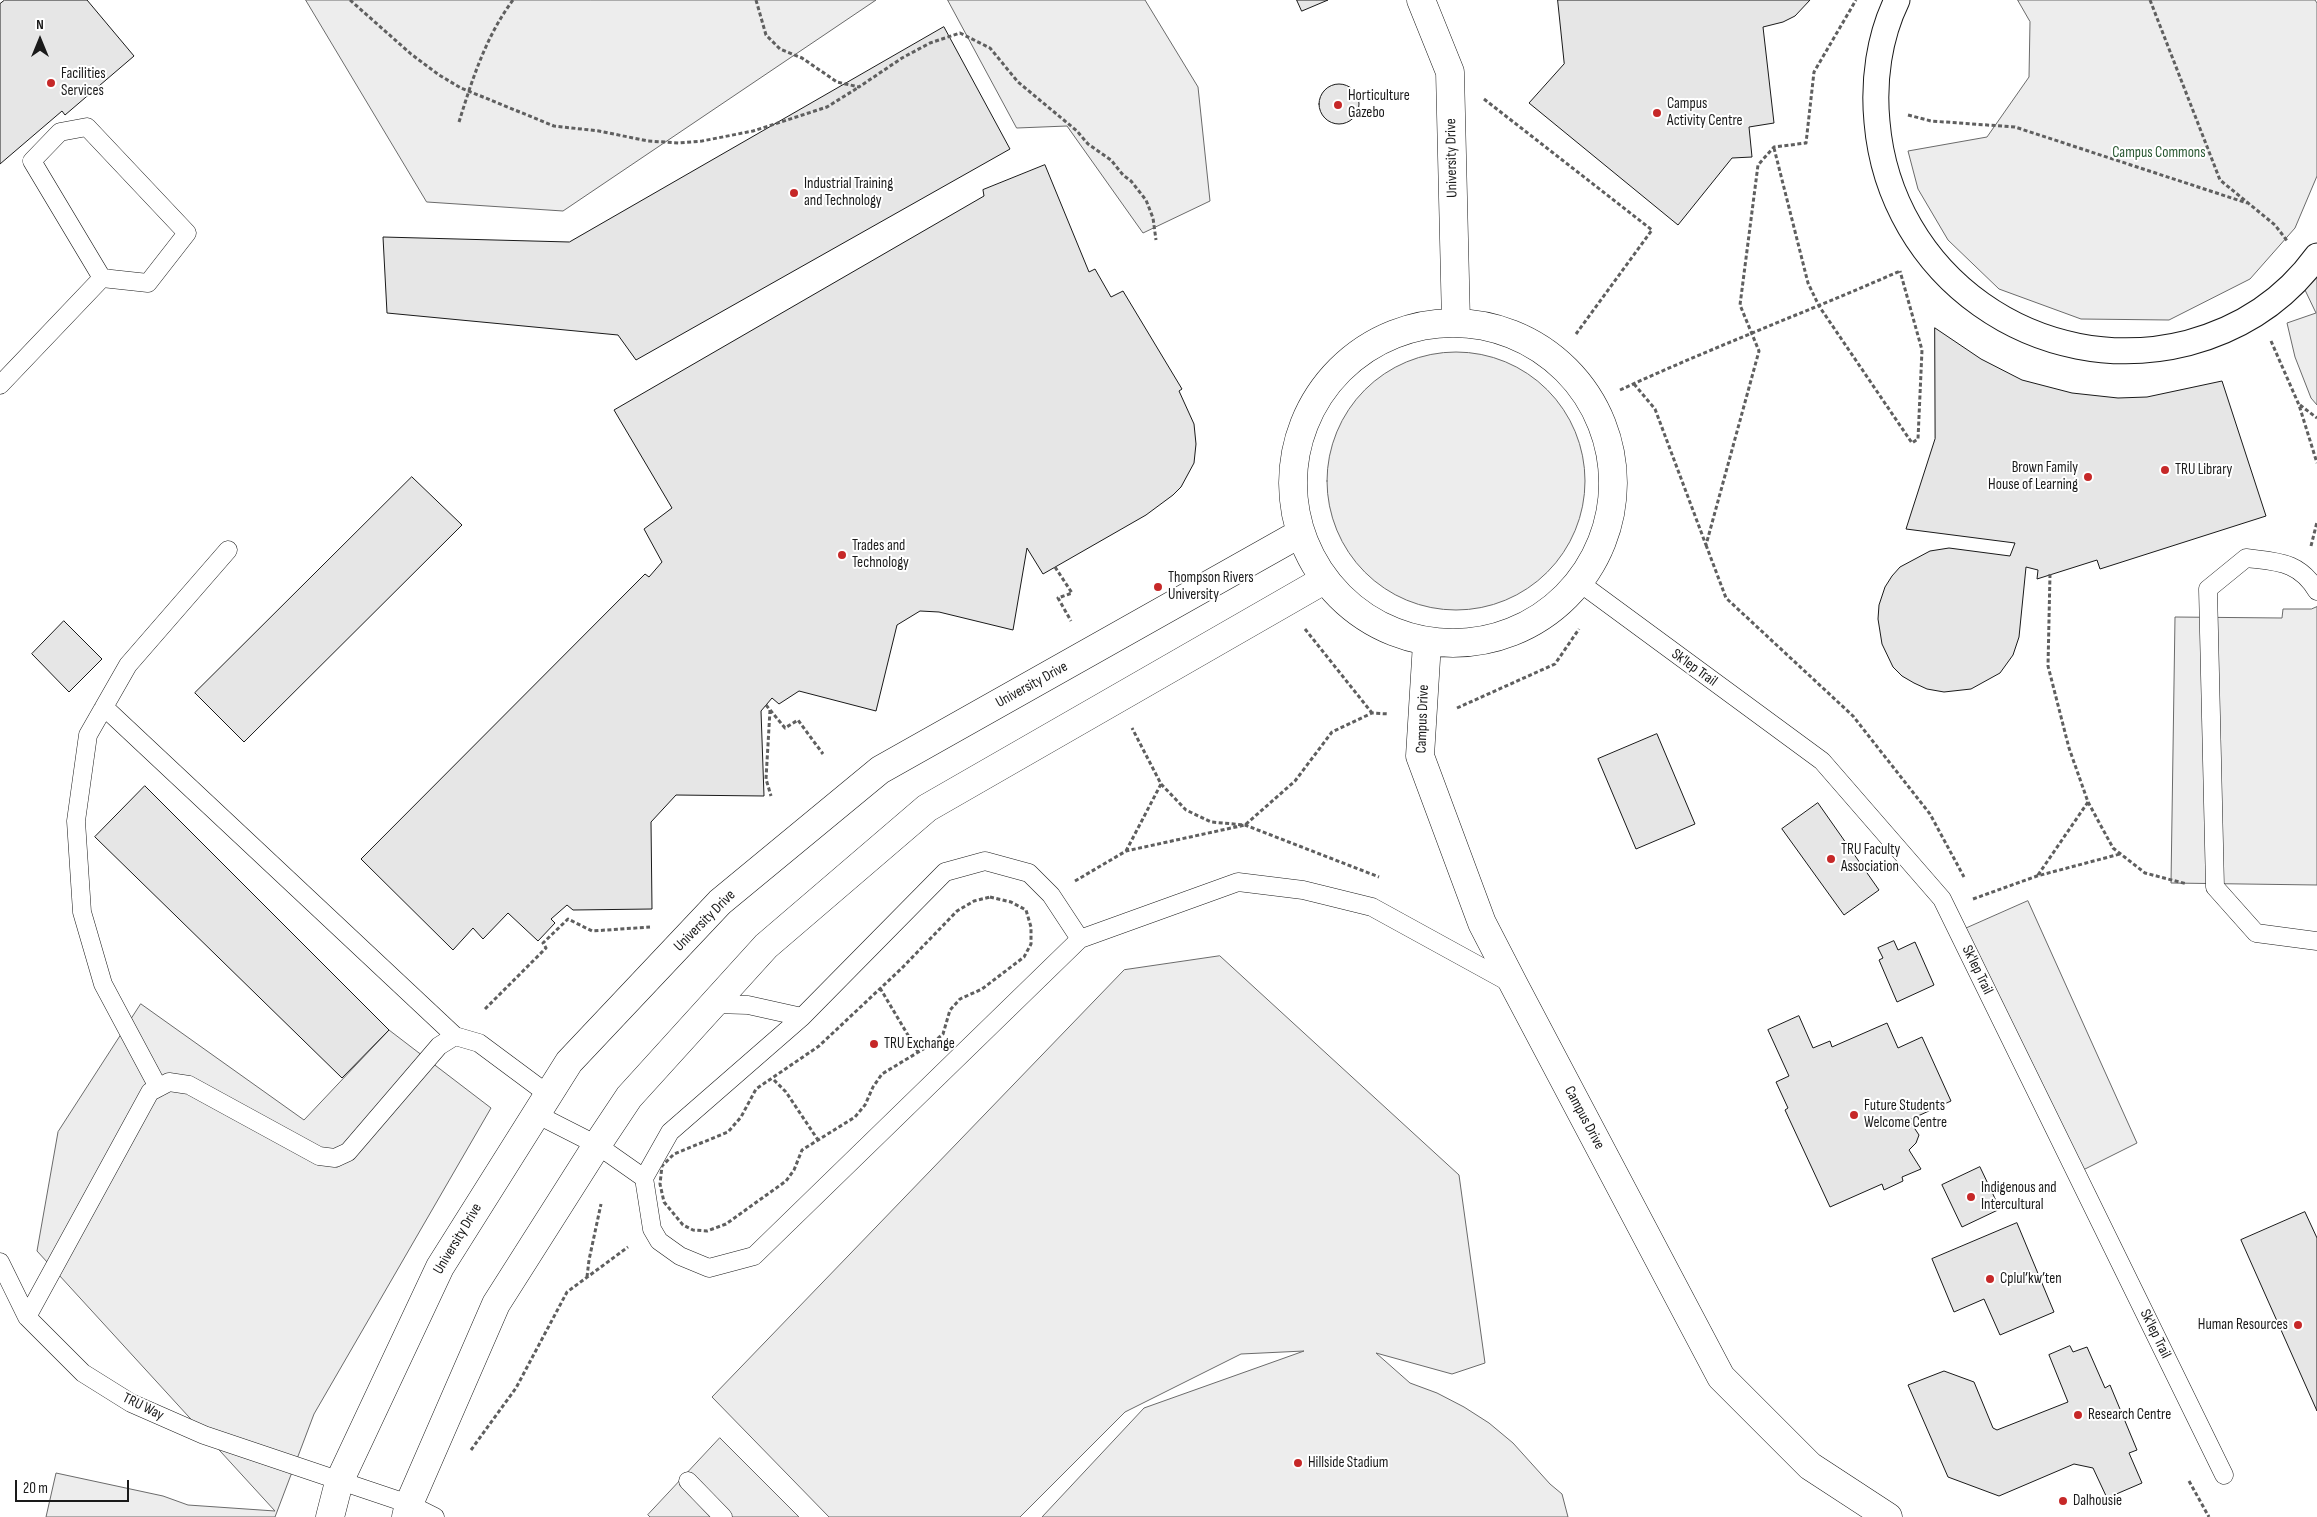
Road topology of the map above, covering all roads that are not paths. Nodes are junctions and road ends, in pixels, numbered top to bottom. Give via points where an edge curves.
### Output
1 (1421, 0) edge
2 (1897, 0) edge
3 (2312, 262) edge
4 (102, 278) junction
5 (1456, 322) junction
6 (0, 385) edge
7 (1299, 534) junction
8 (228, 550) dead end
9 (1324, 580) junction
10 (1580, 583) junction
11 (2317, 591) edge
12 (1427, 643) junction
13 (104, 707) junction
14 (1080, 939) junction
15 (2317, 942) edge
16 (1514, 986) junction
17 (713, 1004) junction
18 (802, 1017) junction
19 (455, 1036) junction
20 (158, 1088) junction
21 (542, 1104) junction
22 (598, 1146) junction
23 (644, 1178) junction
24 (0, 1262) edge
25 (27, 1317) junction
26 (2224, 1475) dead end
27 (688, 1481) dead end
28 (338, 1482) junction
29 (408, 1511) edge
30 (330, 1517) edge
31 (435, 1517) edge
32 (723, 1517) edge
33 (1888, 1517) edge

1 - 5 street, University Drive via 1450,72
2 - 3 street via 1883,40 1877,73 1875,106 1885,171 1896,202 1930,258 1978,304 2006,322 2068,345 2100,350 2167,348 2199,340 2259,313 2285,292
4 - 4 lane via 148,282 187,233 87,127 60,132 32,161
4 - 6 lane
5 - 7 street via 1406,328 1360,351 1323,387 1300,432 1291,483
5 - 10 street via 1506,331 1552,355 1587,392 1609,438 1615,488 1605,539
7 - 9 street
7 - 21 street, University Drive via 880,770 720,902 570,1062
8 - 13 lane via 128,666
9 - 12 street via 1353,609 1388,631
9 - 17 street via 927,808 766,946
10 - 12 street via 1549,613 1512,633 1470,643
10 - 26 lane, Sk'lep Trail via 1822,761 1942,898
11 - 15 lane via 2308,575 2281,562 2246,558 2208,589 2215,887 2256,933
12 - 16 street, Campus Drive via 1420,756 1482,923
13 - 19 lane
13 - 20 lane via 88,735 76,821 82,912 103,984
14 - 16 lane via 1238,882 1303,890 1372,907
14 - 18 lane via 1051,895 1029,873 984,861 944,872
14 - 23 lane via 754,1256 709,1268 680,1256 659,1240 652,1229
16 - 33 street, Campus Drive via 1722,1377 1810,1466
17 - 18 lane via 748,1005
17 - 22 street via 629,1097
18 - 23 lane via 670,1132
19 - 20 lane via 439,1046 348,1152 335,1158 319,1156 189,1085 169,1082
19 - 21 lane via 479,1043
20 - 25 lane via 150,1092
21 - 22 lane
21 - 28 street, University Drive via 440,1267
22 - 23 lane
22 - 29 street via 496,1304
24 - 25 lane, TRU Way
25 - 28 lane, TRU Way via 83,1374 131,1403 204,1435 303,1467
27 - 32 lane
28 - 29 lane, TRU Way
28 - 30 street, University Drive
29 - 31 lane, TRU Way

